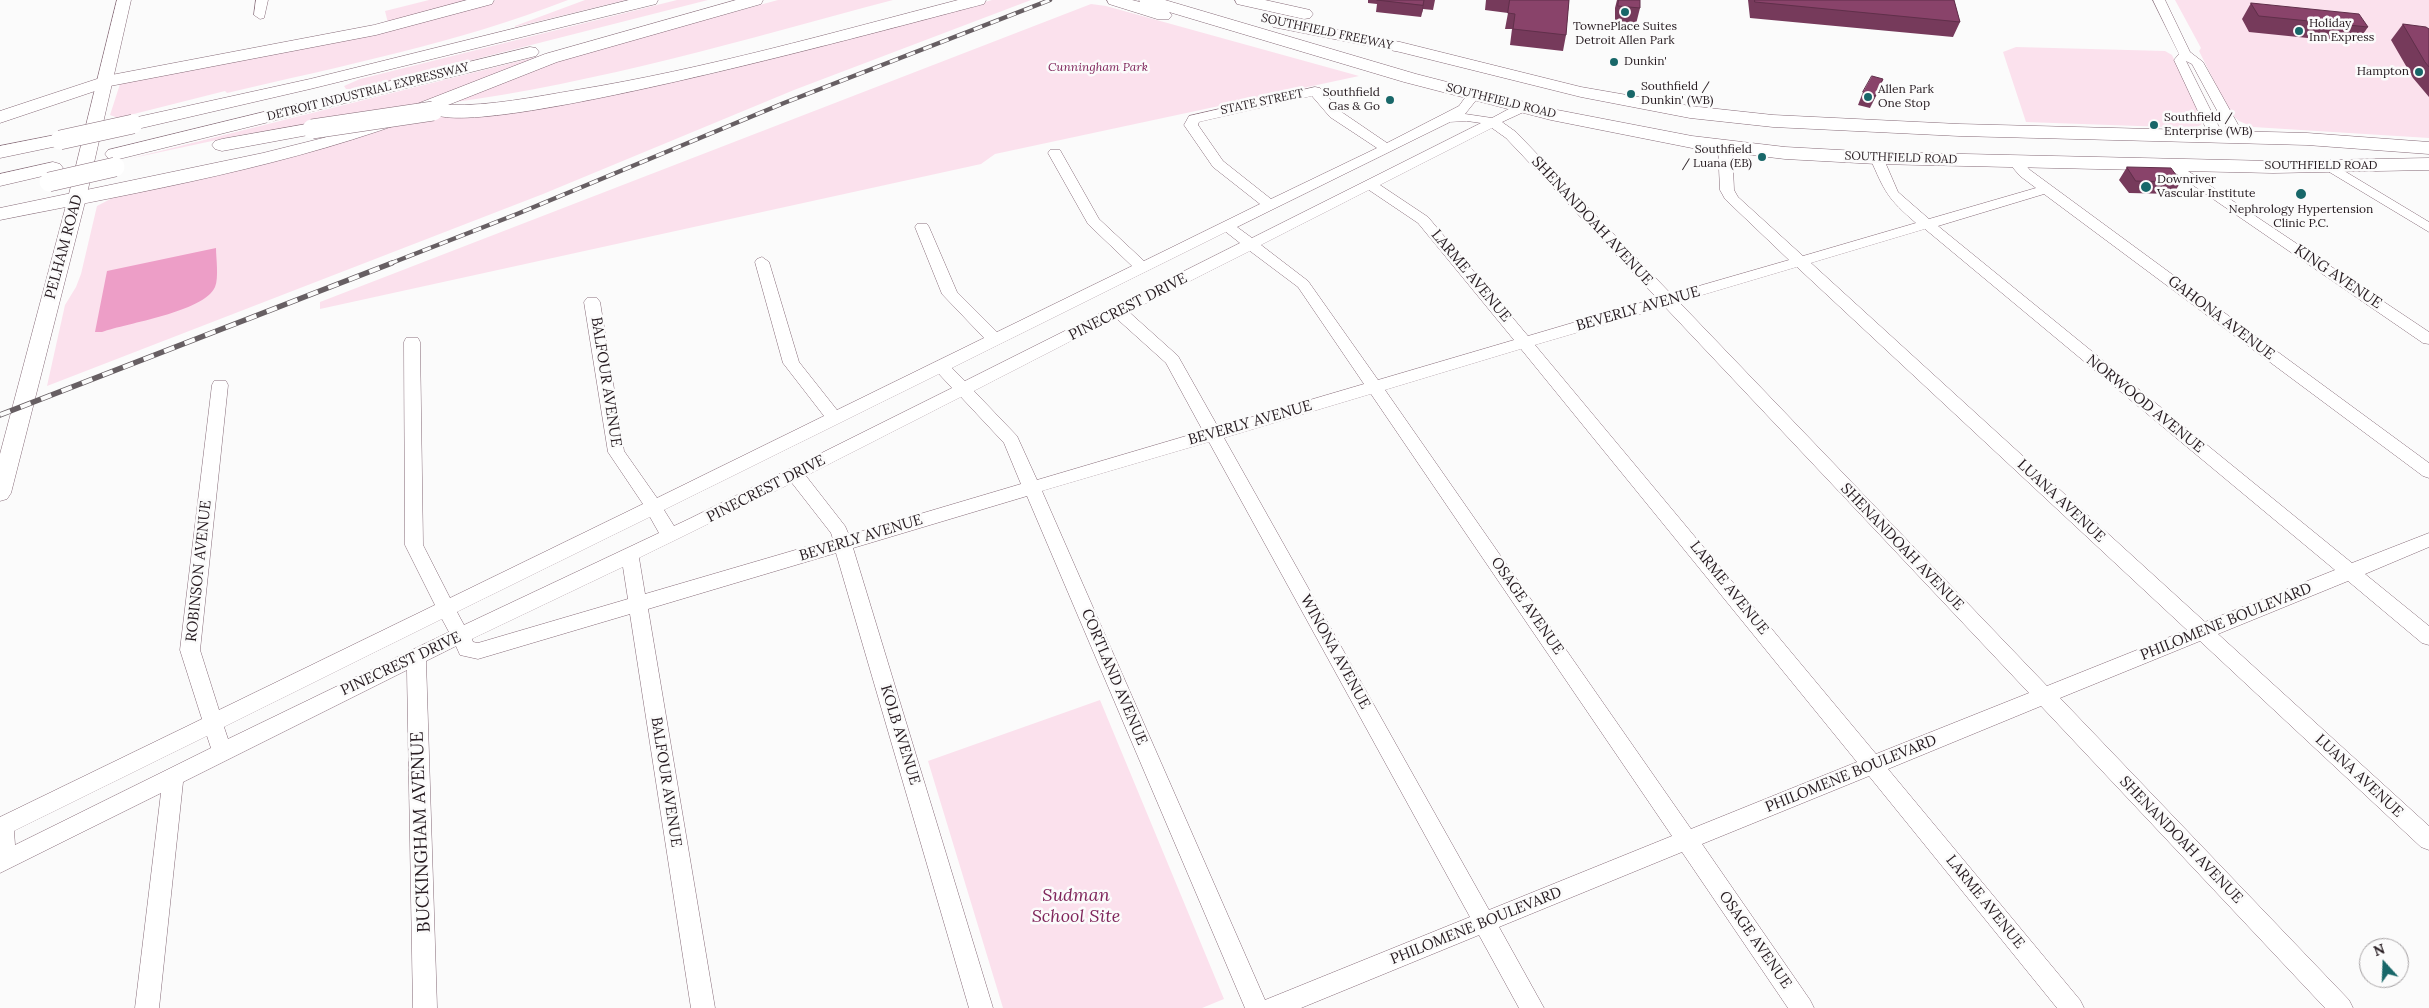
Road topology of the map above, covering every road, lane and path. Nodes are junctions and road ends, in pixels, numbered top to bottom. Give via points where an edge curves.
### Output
1 (124, 0) edge
2 (262, 0) edge
3 (486, 0) edge
4 (577, 0) edge
5 (650, 0) edge
6 (735, 0) edge
7 (755, 0) edge
8 (913, 0) edge
9 (978, 0) edge
10 (1098, 0) edge
11 (1115, 0) edge
12 (1147, 0) edge
13 (1192, 0) edge
14 (1243, 0) edge
15 (1265, 0) edge
16 (2159, 0) edge
17 (1299, 13) junction
18 (260, 15) dead end
19 (1167, 16) junction
20 (835, 20) dead end
21 (750, 42) dead end
22 (1400, 47) junction
23 (2185, 54) junction
24 (1462, 62) joint
25 (1410, 78) junction
26 (106, 81) junction
27 (1475, 94) junction
28 (1671, 108) junction
29 (1530, 109) junction
30 (436, 110) junction
31 (1718, 115) junction
32 (0, 117) edge
33 (1448, 118) junction
34 (153, 119) junction
35 (1495, 122) junction
36 (1959, 130) junction
37 (2209, 136) junction
38 (2238, 137) junction
39 (2429, 142) edge
40 (2370, 143) junction
41 (1725, 146) junction
42 (1386, 148) junction
43 (2429, 148) edge
44 (0, 152) edge
45 (1055, 153) dead end
46 (1826, 155) junction
47 (1877, 158) junction
48 (115, 161) junction
49 (2050, 161) junction
50 (2015, 162) junction
51 (2114, 162) junction
52 (2173, 165) junction
53 (2429, 165) edge
54 (2331, 167) junction
55 (51, 175) junction
56 (0, 180) edge
57 (1371, 185) junction
58 (2046, 189) junction
59 (0, 194) edge
60 (78, 198) junction
61 (1270, 205) junction
62 (0, 214) edge
63 (2425, 223) edge
64 (1927, 224) junction
65 (1227, 226) junction
66 (922, 227) dead end
67 (1252, 245) junction
68 (762, 262) dead end
69 (1801, 262) junction
70 (1142, 267) junction
71 (1667, 301) junction
72 (592, 302) dead end
73 (1119, 312) junction
74 (2429, 339) edge
75 (995, 340) junction
76 (412, 342) dead end
77 (1526, 342) junction
78 (941, 366) junction
79 (220, 385) dead end
80 (1375, 386) junction
81 (963, 390) junction
82 (835, 419) junction
83 (1214, 434) junction
84 (2429, 472) edge
85 (794, 474) junction
86 (1032, 487) junction
87 (0, 493) edge
88 (654, 507) junction
89 (670, 536) junction
90 (2429, 540) edge
91 (843, 544) junction
92 (630, 556) junction
93 (2350, 572) junction
94 (637, 604) junction
95 (446, 609) junction
96 (2202, 632) junction
97 (460, 636) junction
98 (2429, 637) edge
99 (416, 657) junction
100 (2044, 696) junction
101 (212, 724) junction
102 (222, 752) junction
103 (1873, 766) junction
104 (173, 777) junction
105 (1, 826) edge
106 (2429, 840) edge
107 (1687, 841) junction
108 (3, 861) edge
109 (1485, 923) junction
110 (147, 1008) edge
111 (425, 1008) edge
112 (703, 1008) edge
113 (981, 1008) edge
114 (1257, 1008) edge
115 (1273, 1008) edge
116 (1532, 1008) edge
117 (1802, 1008) edge
118 (2072, 1008) edge
119 (2341, 1008) edge

1 - 26 main road, PELHAM ROAD
2 - 18 street
3 - 26 highway via 368,32
4 - 34 highway via 456,41 212,101
5 - 34 highway, DETROIT INDUSTRIAL EXPRESSWAY
6 - 48 highway, DETROIT INDUSTRIAL EXPRESSWAY
7 - 60 highway via 560,55 330,142
8 - 20 highway
9 - 30 highway via 683,76 536,102 458,111
10 - 19 highway
11 - 19 highway
12 - 25 highway, SOUTHFIELD FREEWAY
13 - 22 highway, SOUTHFIELD FREEWAY via 1308,30
14 - 17 highway
15 - 17 highway
16 - 23 street
17 - 22 highway via 1376,35
19 - 25 highway via 1391,77
21 - 30 highway via 592,82
22 - 24 highway, SOUTHFIELD FREEWAY
23 - 37 street via 2180,60
23 - 38 street via 2197,62
24 - 28 highway, SOUTHFIELD ROAD via 1575,91
25 - 27 highway, SOUTHFIELD ROAD
26 - 32 highway
26 - 60 main road, PELHAM ROAD
27 - 28 highway via 1489,82 1504,80 1620,106 1652,110
27 - 29 highway, SOUTHFIELD ROAD
27 - 33 street, PINECREST DRIVE via 1464,109
28 - 31 highway, SOUTHFIELD ROAD
29 - 31 highway via 1571,111 1722,136 1736,132 1733,122
29 - 35 street, PINECREST DRIVE
29 - 41 highway, SOUTHFIELD ROAD via 1658,136
30 - 48 highway, bridge
31 - 36 highway, SOUTHFIELD ROAD via 1812,124
33 - 35 street
33 - 42 street, PINECREST DRIVE
34 - 44 highway, DETROIT INDUSTRIAL EXPRESSWAY, bridge
35 - 57 street, PINECREST DRIVE
35 - 71 street, SHENANDOAH AVENUE via 1511,135
36 - 37 highway, SOUTHFIELD ROAD
36 - 46 highway via 1902,133 1817,130 1802,133 1801,141 1805,146
37 - 38 highway, SOUTHFIELD ROAD
37 - 49 highway via 2168,141 2047,139 2040,146
38 - 40 highway, SOUTHFIELD ROAD
38 - 51 highway via 2246,152 2234,157 2139,155
39 - 40 highway, SOUTHFIELD ROAD
40 - 43 highway, SOUTHFIELD ROAD
41 - 46 highway, SOUTHFIELD ROAD
41 - 69 street, LUANA AVENUE via 1729,195
42 - 61 street, PINECREST DRIVE
42 - 61 street, STATE STREET via 1335,114 1316,91 1194,118 1191,125 1218,164
45 - 70 street via 1098,228
46 - 47 highway, SOUTHFIELD ROAD
47 - 50 highway, SOUTHFIELD ROAD
47 - 64 street, NORWOOD AVENUE via 1894,196
48 - 55 highway, bridge
49 - 50 highway, SOUTHFIELD ROAD
49 - 51 highway, SOUTHFIELD ROAD
50 - 58 street, GAHONA AVENUE
51 - 52 highway, SOUTHFIELD ROAD
52 - 54 highway, SOUTHFIELD ROAD
52 - 74 street, KING AVENUE
53 - 54 highway, SOUTHFIELD ROAD
54 - 63 street
55 - 56 highway
55 - 59 highway
57 - 67 street, PINECREST DRIVE
57 - 77 street, LARME AVENUE via 1427,224
58 - 64 street, BEVERLY AVENUE
58 - 84 street, GAHONA AVENUE
60 - 62 highway
60 - 87 main road, PELHAM ROAD
61 - 65 street, PINECREST DRIVE
64 - 69 street, BEVERLY AVENUE
64 - 93 street, NORWOOD AVENUE
65 - 67 street, OSAGE AVENUE
65 - 70 street, PINECREST DRIVE
66 - 75 street via 950,294
67 - 73 street, PINECREST DRIVE
67 - 80 street, OSAGE AVENUE via 1303,284
68 - 82 street via 791,363
69 - 71 street, BEVERLY AVENUE
69 - 96 street, LUANA AVENUE
70 - 75 street, PINECREST DRIVE
71 - 77 street, BEVERLY AVENUE
71 - 100 street, SHENANDOAH AVENUE
72 - 88 street, BALFOUR AVENUE via 616,452
73 - 81 street, PINECREST DRIVE
73 - 83 street, WINONA AVENUE via 1172,360
75 - 78 street, PINECREST DRIVE
76 - 95 street via 414,545
77 - 80 street, BEVERLY AVENUE
77 - 103 street, LARME AVENUE
78 - 81 street, CORTLAND AVENUE
78 - 82 street, PINECREST DRIVE
79 - 101 street, ROBINSON AVENUE via 190,650
80 - 83 street, BEVERLY AVENUE
80 - 107 street, OSAGE AVENUE
81 - 85 street, PINECREST DRIVE
81 - 86 street, CORTLAND AVENUE via 1011,440
82 - 88 street, PINECREST DRIVE
83 - 86 street, BEVERLY AVENUE
83 - 109 street, WINONA AVENUE
85 - 89 street, PINECREST DRIVE
85 - 91 street, KOLB AVENUE via 839,532
86 - 91 street, BEVERLY AVENUE
86 - 114 street, CORTLAND AVENUE
88 - 89 street, BALFOUR AVENUE
88 - 95 street, PINECREST DRIVE
89 - 92 street, PINECREST DRIVE
90 - 93 street, PHILOMENE BOULEVARD
91 - 94 street, BEVERLY AVENUE
91 - 113 street, KOLB AVENUE
92 - 94 street, BALFOUR AVENUE
92 - 97 street, PINECREST DRIVE
93 - 96 street, PHILOMENE BOULEVARD
93 - 98 street, NORWOOD AVENUE
94 - 97 street, BEVERLY AVENUE via 478,651 467,649
94 - 112 street, BALFOUR AVENUE
95 - 97 street
95 - 101 street, PINECREST DRIVE
96 - 100 street, PHILOMENE BOULEVARD
96 - 106 street, LUANA AVENUE
97 - 99 street, PINECREST DRIVE
99 - 102 street, PINECREST DRIVE
99 - 111 street, BUCKINGHAM AVENUE
100 - 103 street, PHILOMENE BOULEVARD
100 - 119 street, SHENANDOAH AVENUE
101 - 102 street, ROBINSON AVENUE
101 - 105 street, PINECREST DRIVE
102 - 104 street, PINECREST DRIVE
103 - 107 street, PHILOMENE BOULEVARD
103 - 118 street, LARME AVENUE
104 - 108 street, PINECREST DRIVE
104 - 110 street
105 - 108 street, PINECREST DRIVE
107 - 109 street, PHILOMENE BOULEVARD
107 - 117 street, OSAGE AVENUE
109 - 115 street, PHILOMENE BOULEVARD
109 - 116 street, WINONA AVENUE

